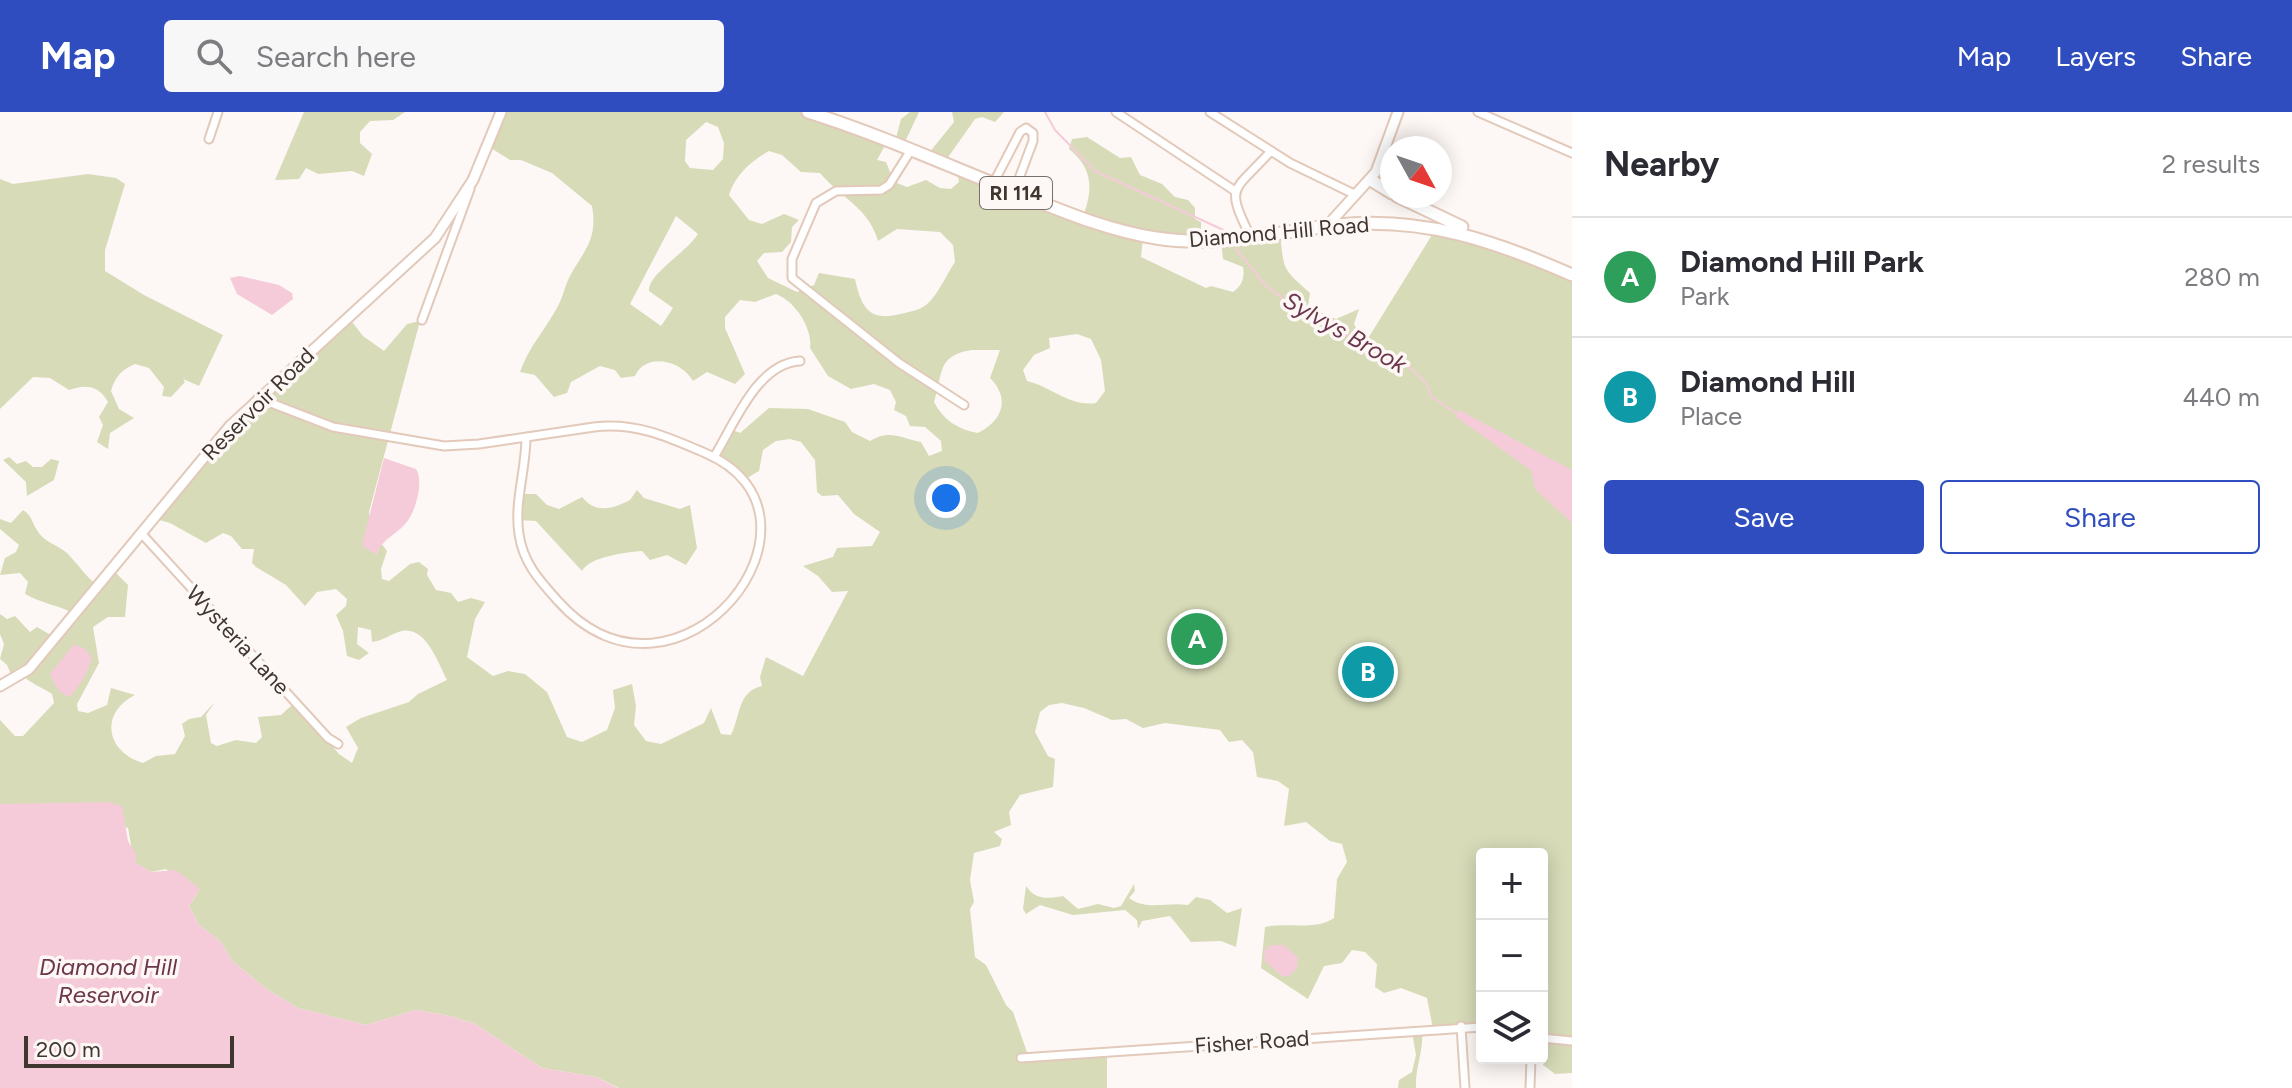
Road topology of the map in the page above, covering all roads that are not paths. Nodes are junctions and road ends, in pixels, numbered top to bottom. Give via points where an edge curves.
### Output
1 (218, 112) edge
2 (501, 112) edge
3 (808, 112) edge
4 (1116, 112) edge
5 (1210, 112) edge
6 (1398, 112) edge
7 (1478, 112) edge
8 (209, 139) dead end
9 (911, 150) junction
10 (1271, 151) junction
11 (1572, 153) edge
12 (473, 180) junction
13 (1371, 180) junction
14 (993, 184) junction
15 (1380, 186) edge
16 (1235, 191) junction
17 (1014, 192) junction
18 (1356, 195) junction
19 (1421, 208) edge
20 (1327, 226) junction
21 (1476, 236) junction
22 (1251, 238) junction
23 (1572, 275) edge
24 (422, 320) dead end
25 (800, 361) dead end
26 (258, 398) junction
27 (964, 405) dead end
28 (526, 437) junction
29 (714, 457) junction
30 (141, 533) junction
31 (0, 686) edge
32 (338, 744) dead end
33 (1461, 1026) junction
34 (1476, 1027) edge
35 (1548, 1039) edge
36 (1572, 1041) edge
37 (1021, 1058) dead end
38 (1531, 1064) edge
39 (1465, 1088) edge
40 (1530, 1088) edge

1 - 8 street
2 - 12 street, Reservoir Road
3 - 9 main road, Diamond Hill Road / RI 114
4 - 16 street
5 - 10 street
6 - 13 street
7 - 11 street
9 - 14 main road, Diamond Hill Road / RI 114
9 - 27 street via 881,190 836,191 816,203 792,259 792,278 899,363
10 - 16 street
10 - 18 street
12 - 24 street
12 - 26 street, Reservoir Road via 418,257
13 - 15 main road
13 - 18 street
14 - 17 main road, Diamond Hill Road / RI 114
14 - 17 street via 1026,128 1033,141
16 - 22 street via 1233,201
17 - 22 main road, Diamond Hill Road / RI 114 via 1138,235 1189,243
18 - 20 street
19 - 21 main road
20 - 21 main road, Diamond Hill Road / RI 114 via 1414,224
20 - 22 main road, Diamond Hill Road / RI 114
21 - 23 main road, Diamond Hill Road / RI 114
25 - 29 street via 784,362 768,374
26 - 28 street via 333,427 432,444 467,446
26 - 30 street, Reservoir Road
28 - 29 street via 627,426
28 - 29 street via 518,515 526,560 583,626 630,644 668,639 712,618 733,602 754,569 760,543 754,504 733,471
30 - 31 street, Reservoir Road via 29,669
30 - 32 street, Wysteria Lane
33 - 34 street, Fisher Road
33 - 37 street, Fisher Road
33 - 39 street
35 - 36 street
38 - 40 street

